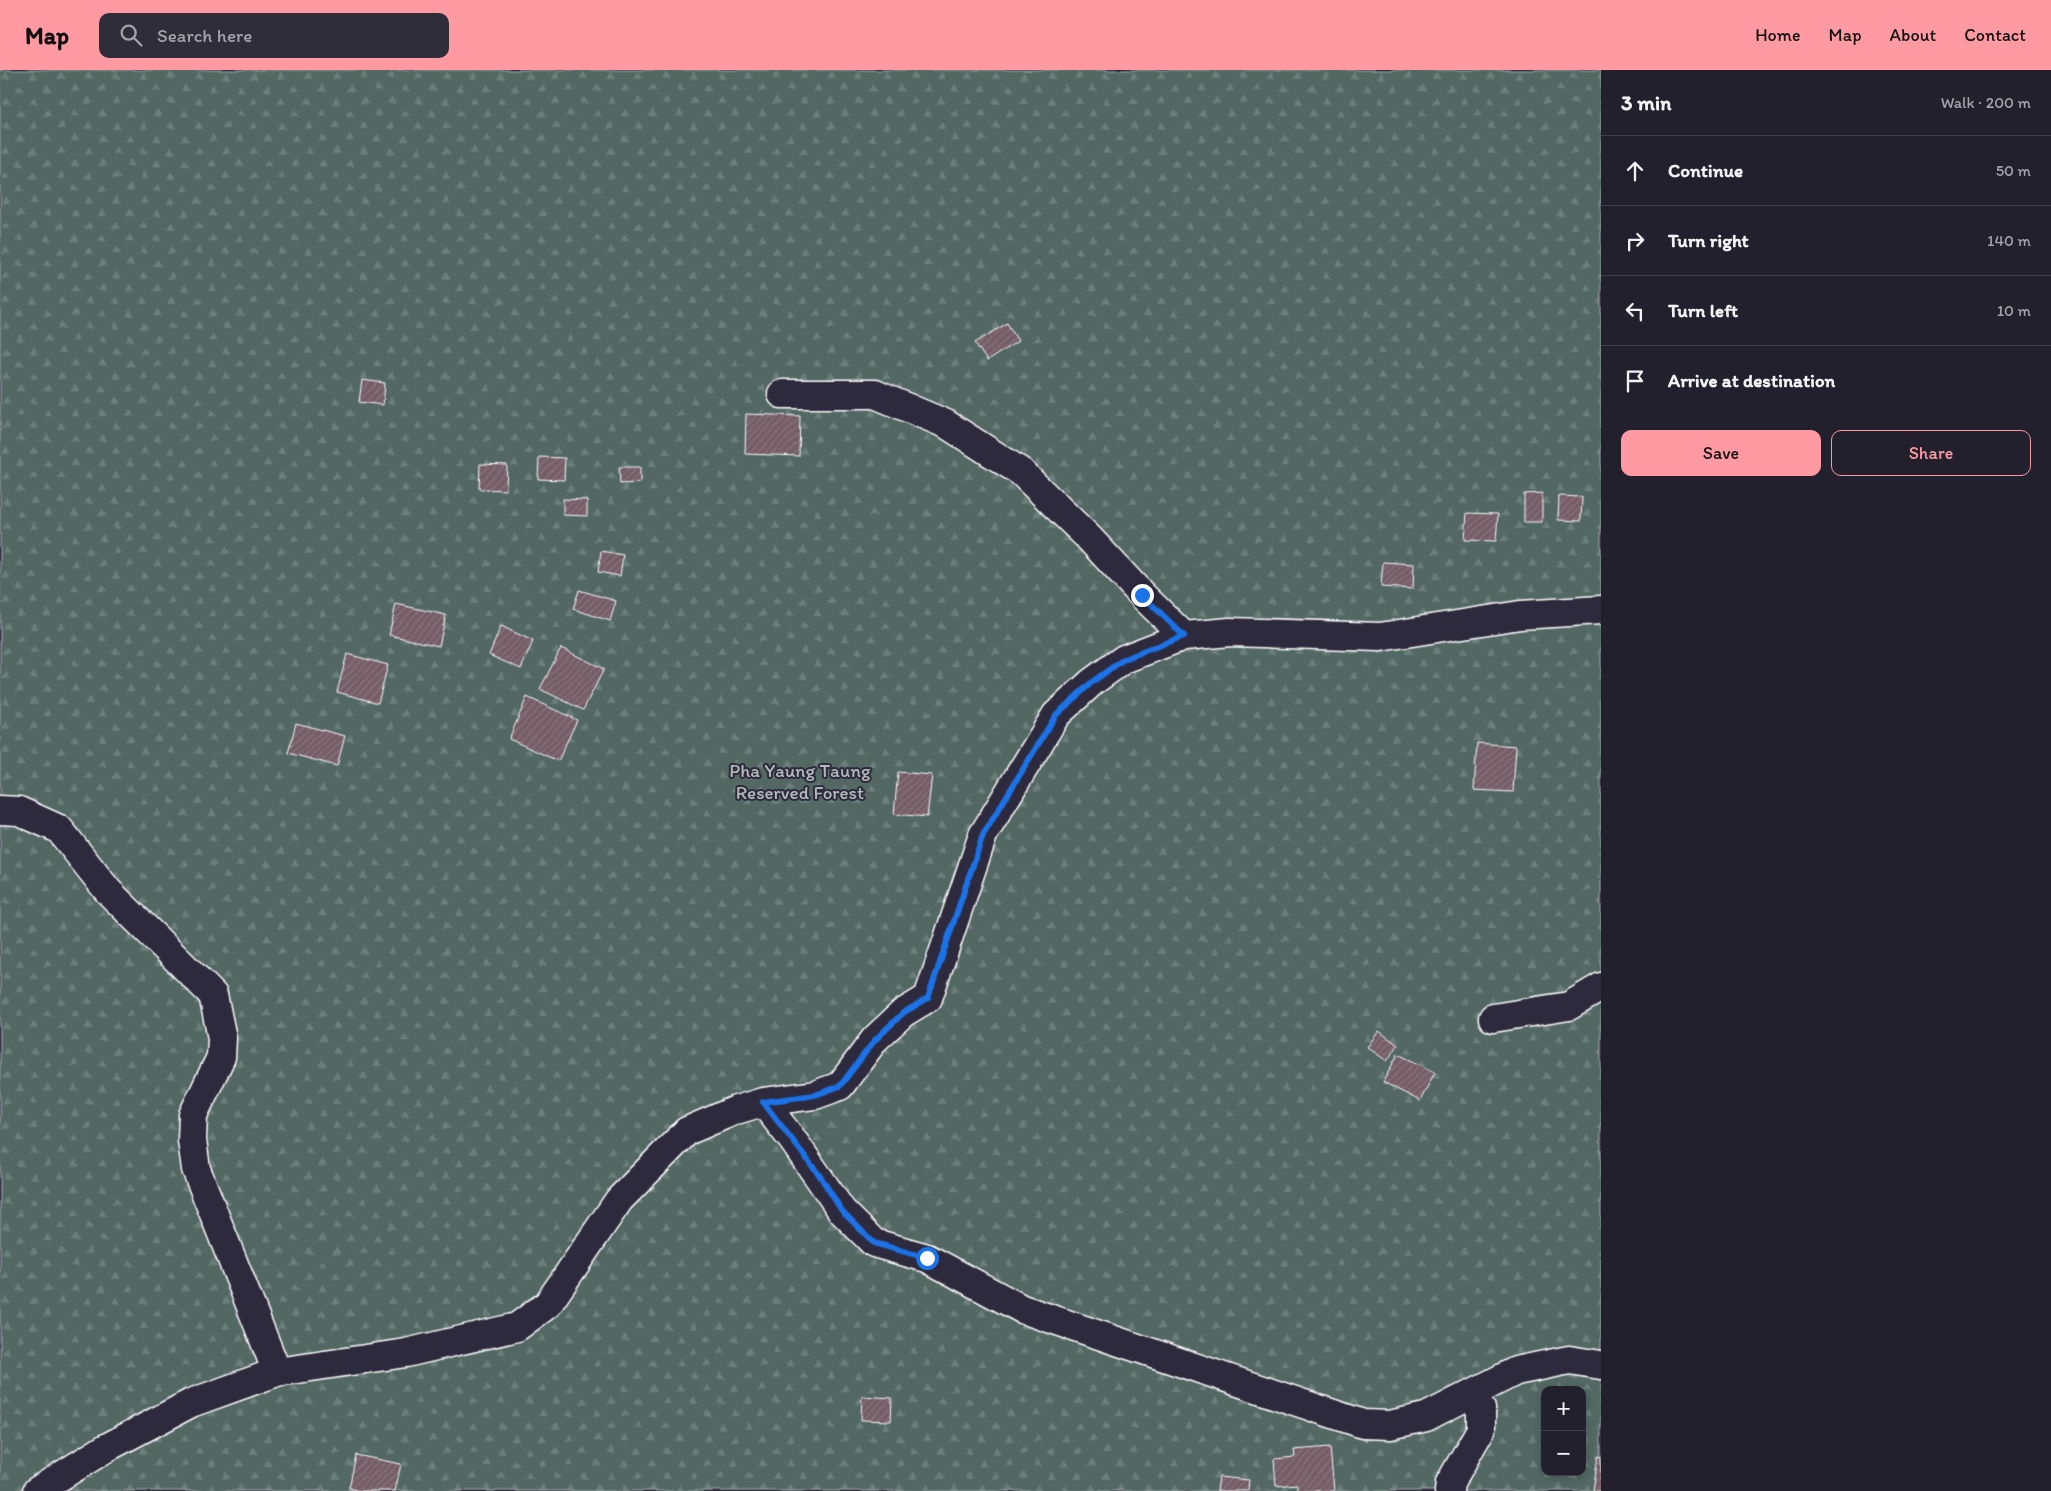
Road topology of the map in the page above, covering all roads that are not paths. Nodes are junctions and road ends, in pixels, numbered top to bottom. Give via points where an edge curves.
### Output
1 (782, 394) dead end
2 (1601, 610) edge
3 (1184, 636) junction
4 (0, 810) edge
5 (1601, 987) edge
6 (1493, 1018) dead end
7 (763, 1102) junction
8 (1601, 1365) edge
9 (277, 1372) junction
10 (1469, 1396) junction
11 (37, 1491) edge
12 (1450, 1491) edge

1 - 3 street via 875,394 946,424 1021,472
2 - 3 street via 1520,615 1380,637 1230,632
3 - 7 street via 1124,659 1092,682 1056,715 983,835 928,998 903,1013 875,1040 840,1086 815,1095
4 - 9 street via 19,811 59,829 108,891 213,995 222,1038 221,1057 193,1115 196,1169
5 - 6 street via 1568,1006
7 - 9 street via 686,1131 619,1200 548,1304 517,1328 406,1353
7 - 10 street via 798,1146 842,1211 874,1243 927,1258 1022,1309 1363,1424 1390,1425 1426,1417
8 - 10 street via 1570,1360 1516,1371
9 - 11 street via 191,1403 106,1448
10 - 12 street via 1481,1409 1481,1428 1450,1483

